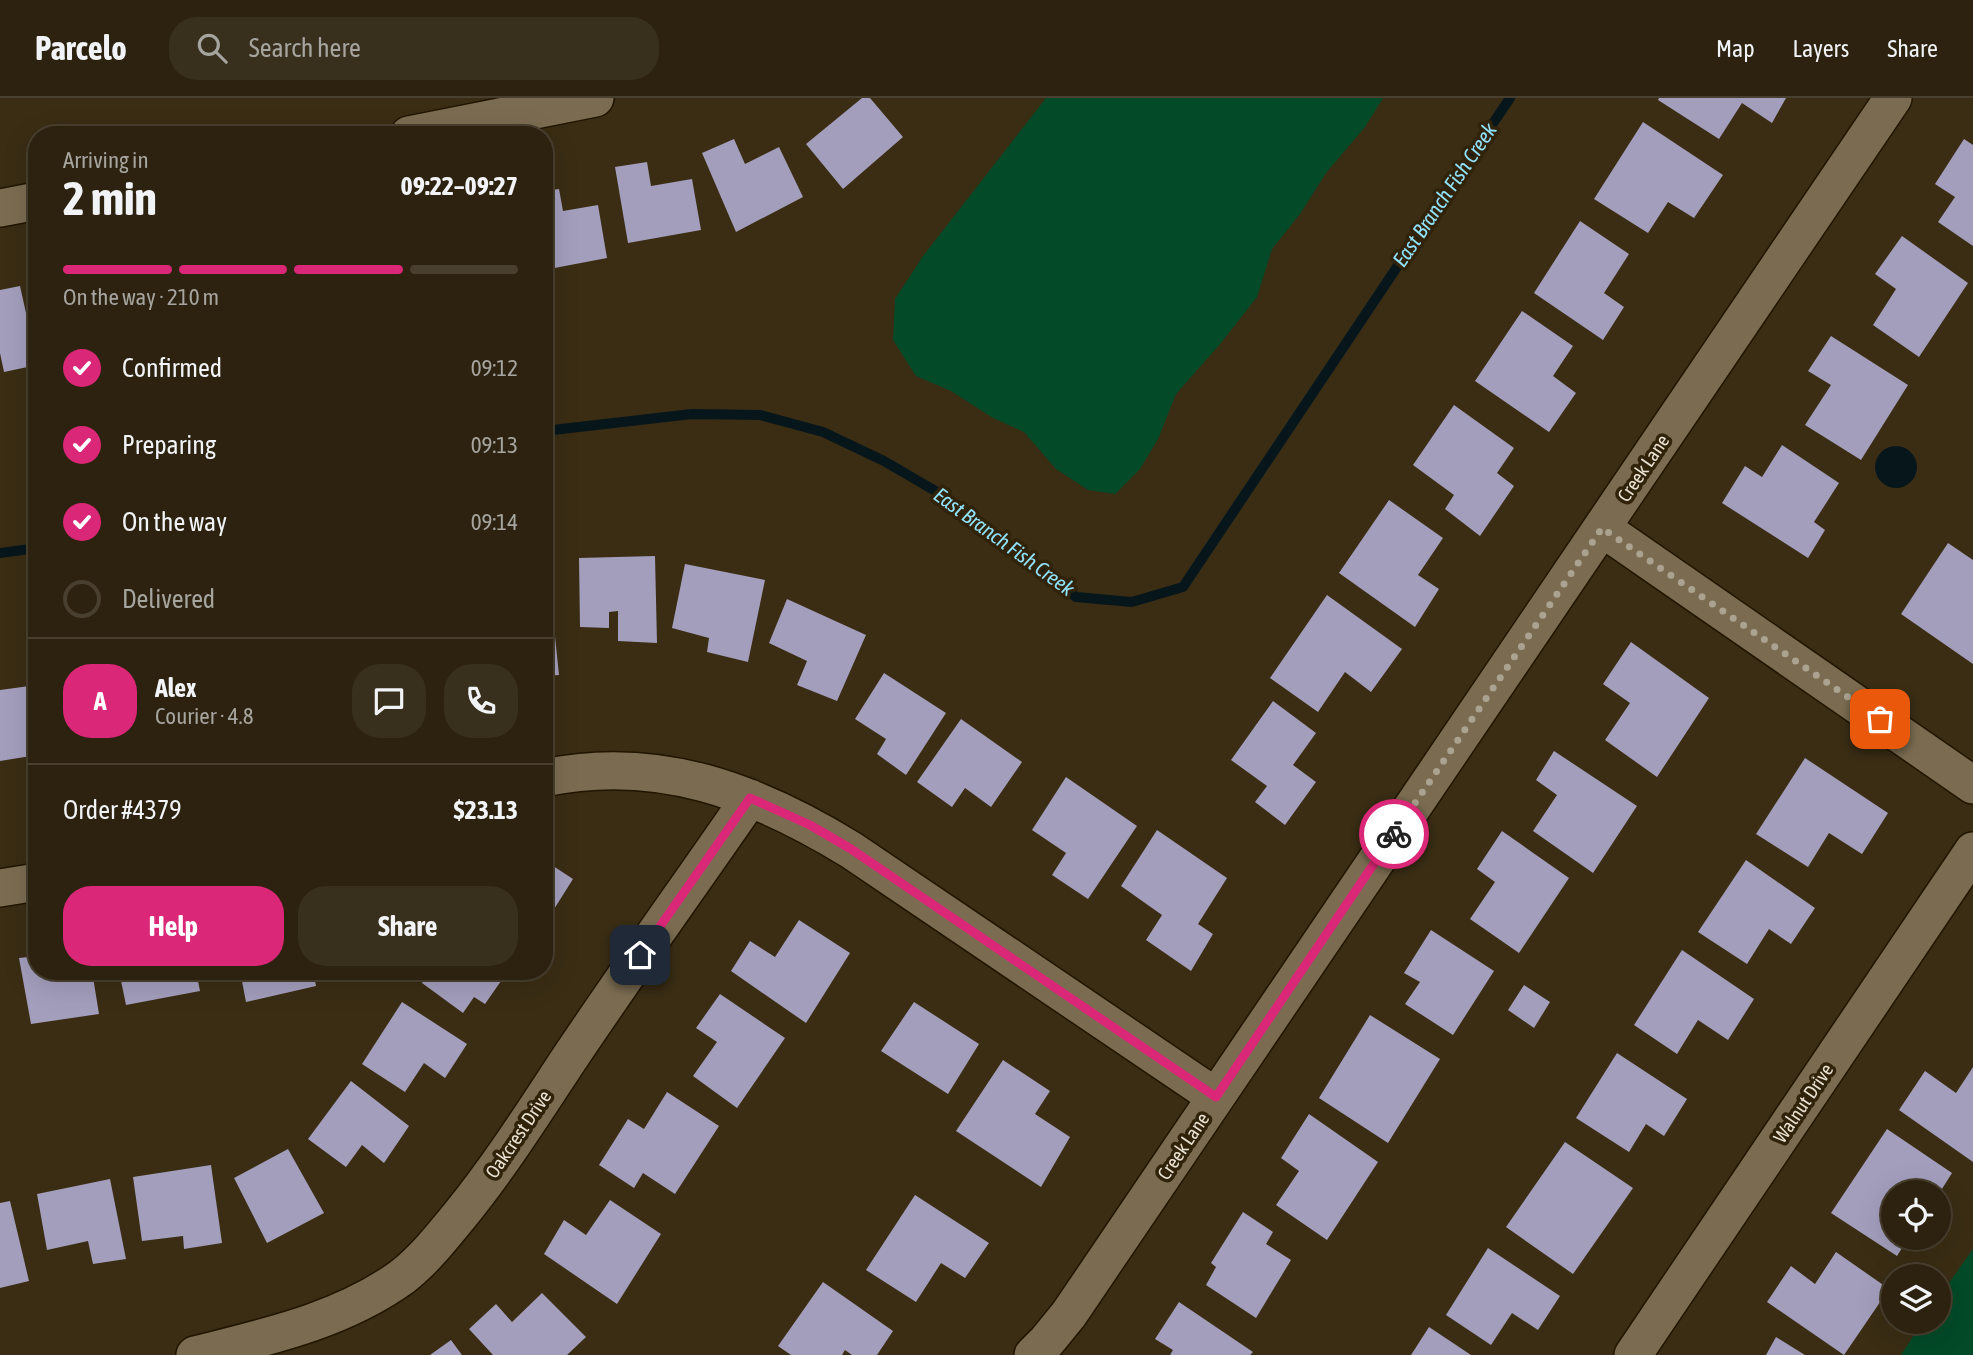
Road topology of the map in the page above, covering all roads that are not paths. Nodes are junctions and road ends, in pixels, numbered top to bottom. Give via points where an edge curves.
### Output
1 (595, 98) edge
2 (1893, 98) edge
3 (453, 126) edge
4 (28, 203) edge
5 (0, 208) edge
6 (1602, 528) junction
7 (553, 776) edge
8 (1973, 785) edge
9 (750, 798) junction
10 (1973, 851) edge
11 (28, 883) edge
12 (0, 888) edge
13 (1216, 1097) junction
14 (195, 1355) edge
15 (1033, 1355) edge
16 (1633, 1355) edge

1 - 3 street
2 - 6 street, Creek Lane
4 - 5 street
6 - 8 street
6 - 13 street, Creek Lane
7 - 9 street via 634,771 701,782
9 - 13 street via 851,849
9 - 14 street, Oakcrest Drive via 478,1193 428,1254 368,1298 331,1315
10 - 16 street, Walnut Drive
11 - 12 street
13 - 15 street, Creek Lane via 1069,1314

